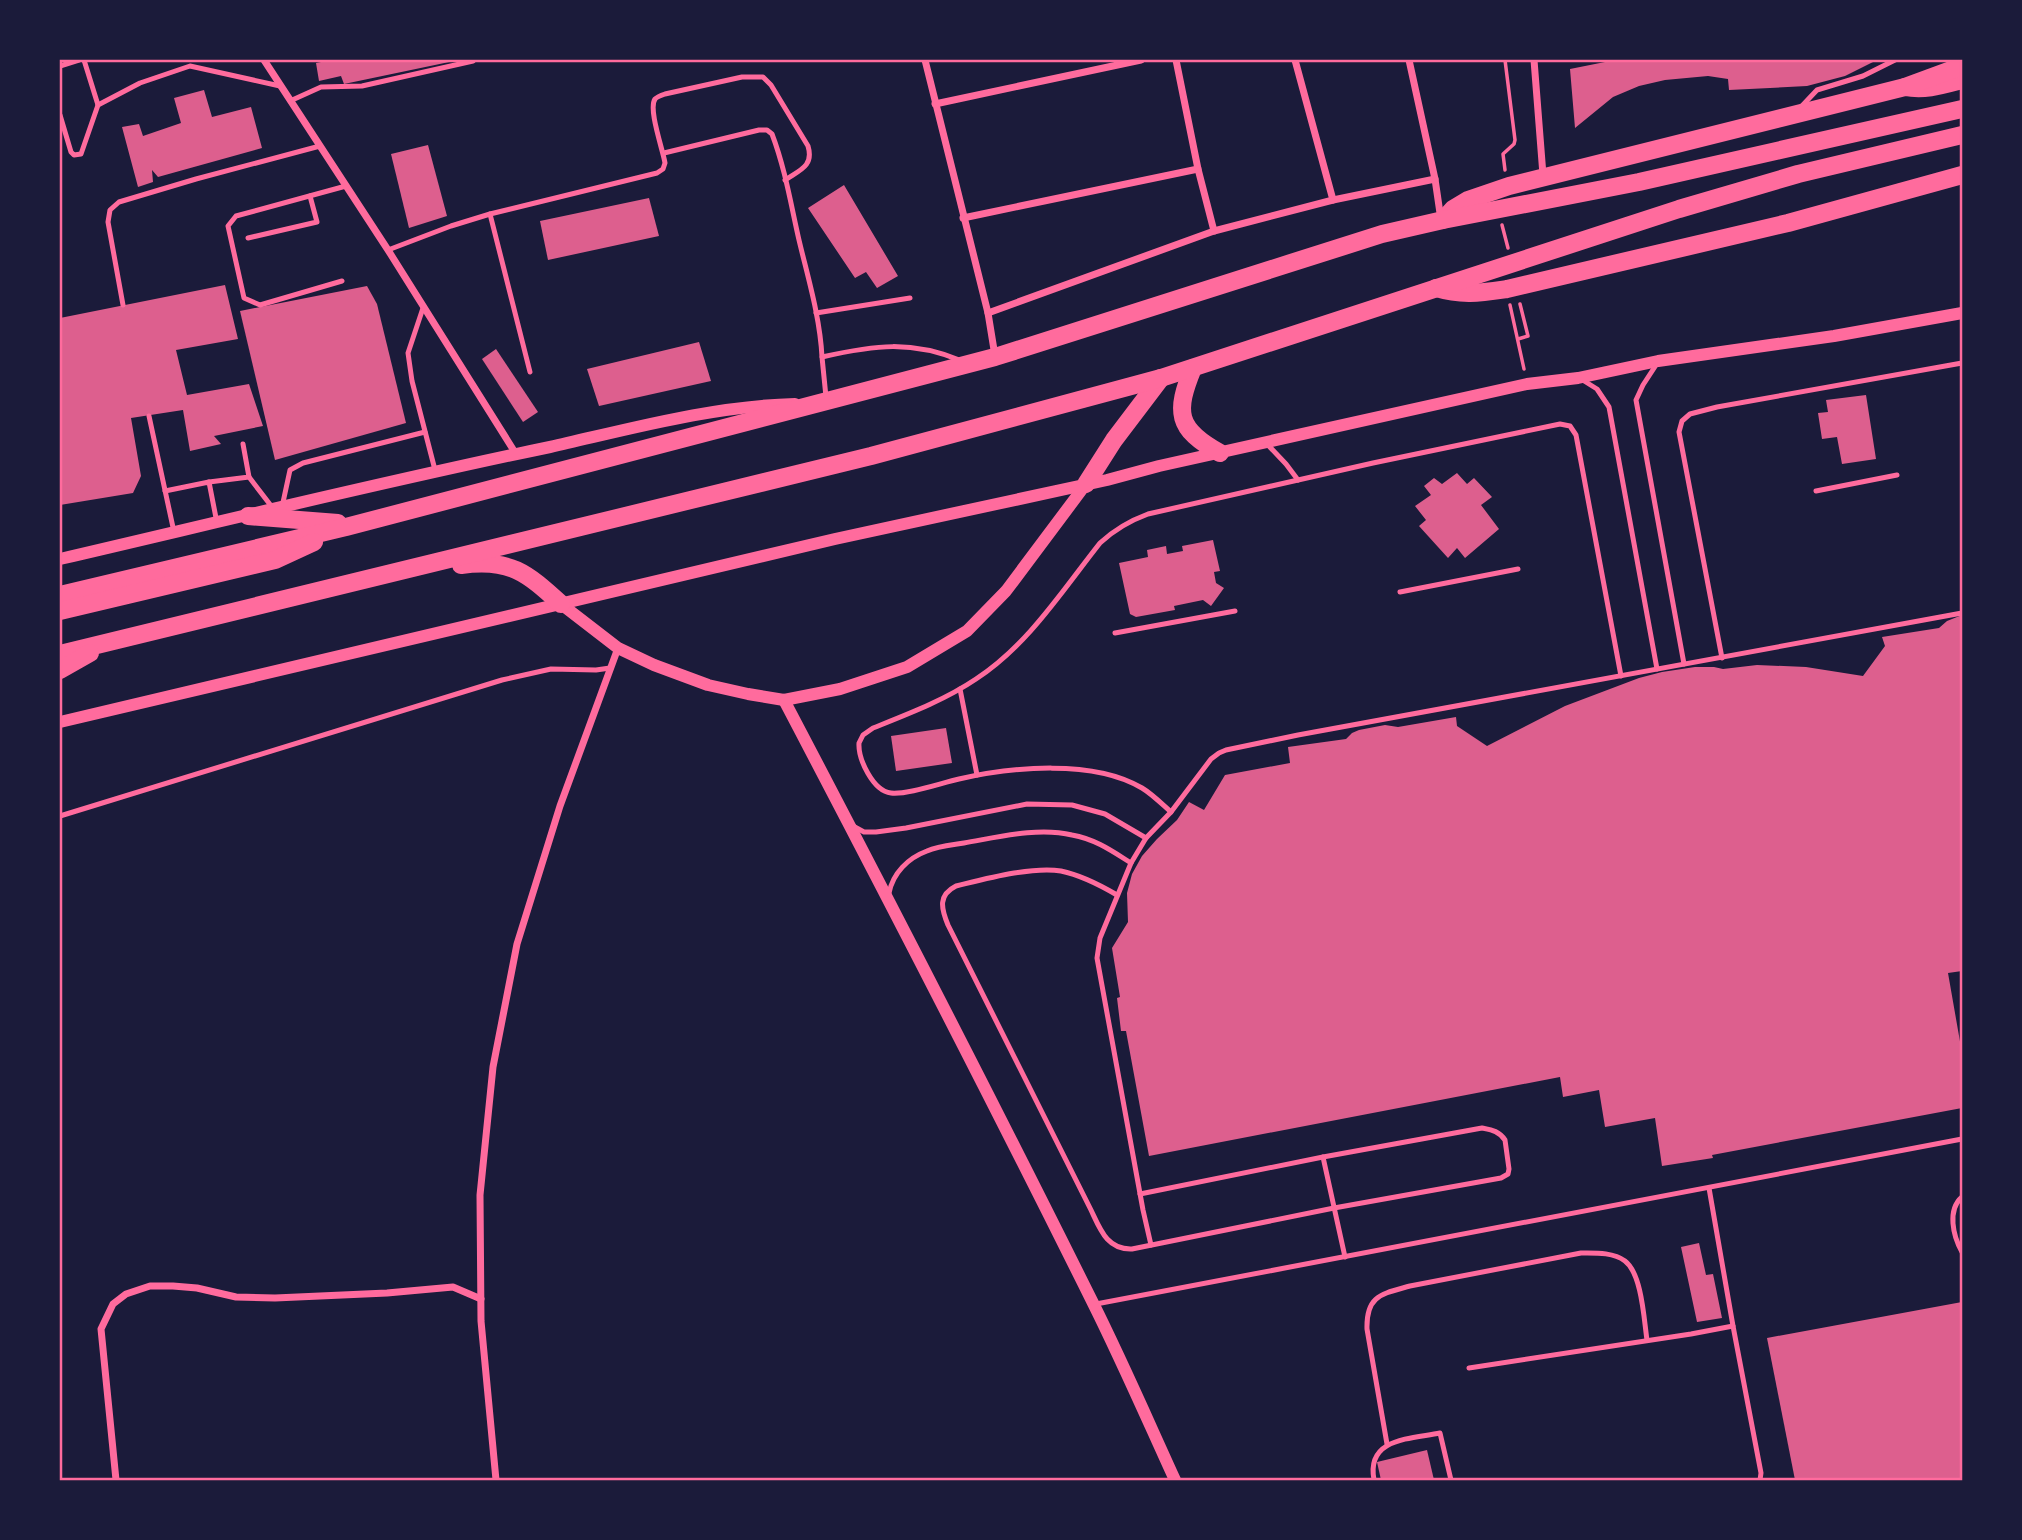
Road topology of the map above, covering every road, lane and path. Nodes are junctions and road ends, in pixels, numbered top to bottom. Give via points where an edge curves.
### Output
1 (81, 60) edge
2 (264, 60) edge
3 (925, 60) edge
4 (1141, 60) edge
5 (1176, 60) edge
6 (1295, 60) edge
7 (1409, 60) edge
8 (1504, 60) edge
9 (1534, 60) edge
10 (1895, 60) edge
11 (473, 61) edge
12 (189, 63) edge
13 (60, 66) edge
14 (1962, 66) edge
15 (1962, 80) edge
16 (280, 86) junction
17 (1905, 87) junction
18 (290, 101) junction
19 (936, 104) junction
20 (98, 105) junction
21 (1962, 109) edge
22 (1795, 114) junction
23 (60, 115) edge
24 (1962, 135) edge
25 (320, 146) junction
26 (664, 153) junction
27 (1198, 169) junction
28 (1506, 175) dead end
29 (1962, 175) edge
30 (1543, 176) junction
31 (1435, 179) junction
32 (785, 180) junction
33 (346, 186) junction
34 (310, 196) junction
35 (1333, 200) junction
36 (490, 214) junction
37 (963, 218) junction
38 (1442, 220) junction
39 (1214, 231) junction
40 (248, 239) dead end
41 (388, 250) junction
42 (342, 281) dead end
43 (1436, 288) junction
44 (1507, 289) junction
45 (910, 298) dead end
46 (123, 305) dead end
47 (424, 307) junction
48 (816, 313) junction
49 (988, 313) junction
50 (1962, 313) edge
51 (1528, 336) dead end
52 (1518, 339) junction
53 (995, 356) junction
54 (822, 357) junction
55 (1658, 361) junction
56 (968, 363) junction
57 (1962, 363) edge
58 (1193, 368) junction
59 (530, 372) dead end
60 (1578, 377) junction
61 (1161, 378) junction
62 (1527, 384) junction
63 (822, 402) junction
64 (149, 416) dead end
65 (425, 432) junction
66 (1266, 443) junction
67 (243, 444) dead end
68 (1220, 453) junction
69 (516, 454) junction
70 (435, 472) junction
71 (1897, 475) dead end
72 (250, 477) junction
73 (1298, 480) junction
74 (209, 482) junction
75 (1086, 484) junction
76 (165, 491) junction
77 (1816, 491) dead end
78 (278, 509) junction
79 (248, 516) junction
80 (217, 523) junction
81 (349, 526) junction
82 (174, 533) junction
83 (60, 559) edge
84 (1518, 569) dead end
85 (375, 578) junction
86 (60, 589) edge
87 (84, 589) junction
88 (1399, 592) dead end
89 (60, 595) edge
90 (561, 604) junction
91 (60, 611) edge
92 (1235, 611) dead end
93 (1962, 613) edge
94 (1115, 633) dead end
95 (105, 644) junction
96 (618, 648) junction
97 (60, 654) edge
98 (1722, 658) junction
99 (1684, 664) junction
100 (610, 668) junction
101 (1657, 669) junction
102 (60, 670) edge
103 (1621, 676) junction
104 (960, 689) junction
105 (785, 699) junction
106 (60, 722) edge
107 (977, 775) junction
108 (1171, 812) junction
109 (60, 816) edge
110 (849, 822) junction
111 (1146, 838) junction
112 (1130, 863) junction
113 (1117, 895) junction
114 (888, 897) junction
115 (1962, 1139) edge
116 (1323, 1157) junction
117 (1709, 1188) junction
118 (1140, 1194) junction
119 (1962, 1197) edge
120 (1334, 1208) junction
121 (1151, 1245) junction
122 (1962, 1252) edge
123 (1345, 1257) junction
124 (481, 1298) junction
125 (1094, 1305) junction
126 (1733, 1326) junction
127 (1647, 1340) junction
128 (1469, 1368) dead end
129 (1387, 1444) junction
130 (116, 1480) edge
131 (496, 1480) edge
132 (1175, 1480) edge
133 (1374, 1480) edge
134 (1451, 1480) edge
135 (1760, 1480) edge

1 - 13 lane
1 - 20 lane
2 - 16 street
3 - 19 street
4 - 19 street
5 - 27 street
6 - 35 street
7 - 31 street
8 - 28 path via 1515,140 1503,154
9 - 30 street
10 - 22 lane via 1818,90
11 - 18 lane via 362,86 321,87
12 - 16 lane
12 - 20 lane
14 - 17 main road
15 - 17 main road via 1932,88
16 - 18 street
17 - 22 main road
18 - 25 street
19 - 37 street
20 - 23 lane via 81,154 71,152
21 - 38 main road via 1639,182
22 - 30 main road
24 - 43 main road via 1798,174
25 - 33 street
25 - 46 lane via 119,202 110,210 108,222
26 - 32 lane via 767,130
26 - 32 lane via 653,112 656,97 742,77 763,77 811,156 808,164
26 - 36 lane via 663,169 657,173
27 - 37 street
27 - 39 street
29 - 44 main road via 1788,223
30 - 38 main road via 1468,200
31 - 35 street
31 - 38 street
32 - 48 lane
33 - 34 lane
33 - 41 street
34 - 40 lane via 317,222
34 - 42 lane via 236,216 228,226 244,298 260,306
35 - 39 street
36 - 41 lane
36 - 59 lane
37 - 49 street
38 - 53 main road via 1370,238
39 - 49 street
41 - 47 street
43 - 44 main road via 1454,294
43 - 58 main road
44 - 52 path
45 - 48 lane
47 - 65 lane via 408,353
47 - 69 street
48 - 54 lane
49 - 53 street
50 - 55 street
51 - 52 path
52 - 62 path
53 - 56 main road
54 - 56 lane via 891,345
54 - 63 lane
55 - 60 street
55 - 99 lane via 1636,400
56 - 63 main road
57 - 98 lane via 1717,407 1690,414 1682,421 1679,432
58 - 61 main road
58 - 68 main road via 1184,390 1185,425 1199,442
60 - 62 street
60 - 101 lane via 1597,388 1608,407
61 - 75 main road
61 - 85 main road via 871,456
62 - 66 street
63 - 69 street via 757,405
63 - 81 main road
64 - 76 lane
65 - 70 lane
65 - 78 lane via 303,463 290,470
66 - 68 street
66 - 73 lane
67 - 72 lane
68 - 75 street
69 - 70 street
70 - 78 street
71 - 77 lane
72 - 74 lane
72 - 78 lane
73 - 103 lane via 1531,429 1570,426 1576,435
73 - 104 lane via 1127,522 1100,543 1030,634
74 - 76 lane
74 - 80 lane
75 - 90 street
75 - 105 street via 1006,591 967,631 907,667 841,689
76 - 82 lane
78 - 79 street
79 - 80 street
79 - 81 main road
80 - 82 street
81 - 87 main road
81 - 91 main road via 275,560
82 - 83 street
84 - 88 lane
85 - 90 main road via 467,564 506,565 533,579
85 - 95 main road
86 - 87 main road
87 - 89 main road
90 - 96 street
90 - 106 street
92 - 94 lane
93 - 98 lane
95 - 97 main road
95 - 102 main road
96 - 100 street
96 - 105 street via 708,685
98 - 99 lane
99 - 101 lane
100 - 109 lane via 551,669 502,680
100 - 124 street via 517,944 493,1067 480,1195
101 - 103 lane
103 - 108 lane via 1226,750 1212,759
104 - 107 lane
104 - 107 lane via 868,731 860,739 859,751 878,788 893,794
105 - 110 street
107 - 108 lane via 1031,768 1099,773 1141,788
108 - 111 lane
110 - 111 lane via 864,832 876,832 1027,804 1072,805 1105,814
110 - 114 street
111 - 112 lane
112 - 113 lane
112 - 114 lane via 1104,845 1076,835 1002,836 921,853 895,874
113 - 118 lane via 1097,958
113 - 121 lane via 1066,873 1034,872 956,886 945,894 943,909 1104,1236 1123,1249
114 - 125 street
115 - 117 lane
116 - 118 lane
116 - 120 lane
116 - 120 lane via 1474,1129 1492,1129 1504,1140 1509,1169 1501,1178
117 - 123 lane
117 - 126 lane
118 - 121 lane
119 - 122 lane via 1953,1209 1953,1218
120 - 121 lane
120 - 123 lane
123 - 125 lane
124 - 130 street via 453,1287 275,1298 150,1286 126,1294 113,1304 101,1329
124 - 131 street
125 - 132 street
126 - 127 lane
126 - 135 lane
127 - 128 lane
127 - 129 lane via 1632,1269 1625,1261 1601,1253 1581,1253 1387,1292 1371,1303 1367,1317
129 - 133 lane via 1373,1465
129 - 134 lane via 1440,1433

